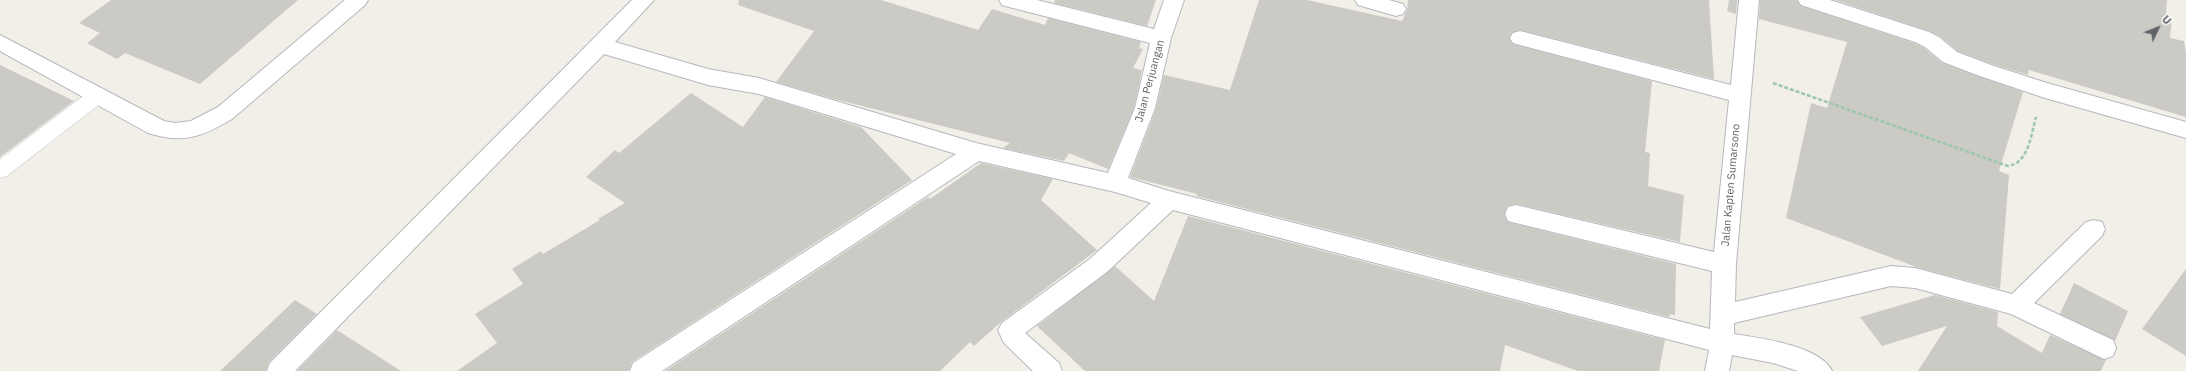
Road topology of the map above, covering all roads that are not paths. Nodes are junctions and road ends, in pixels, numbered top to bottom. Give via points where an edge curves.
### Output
1 (358, 0) edge
2 (644, 0) edge
3 (1009, 0) edge
4 (1174, 0) edge
5 (1365, 0) edge
6 (1749, 0) edge
7 (1808, 0) edge
8 (1396, 9) dead end
9 (1161, 38) junction
10 (1520, 38) dead end
11 (0, 42) edge
12 (600, 45) junction
13 (98, 95) junction
14 (1740, 95) junction
15 (2186, 130) edge
16 (976, 152) junction
17 (0, 170) edge
18 (1115, 183) junction
19 (1168, 200) junction
20 (1516, 214) dead end
21 (2094, 229) dead end
22 (1724, 264) junction
23 (2016, 304) junction
24 (1724, 315) junction
25 (1722, 343) junction
26 (2104, 348) dead end
27 (280, 371) edge
28 (642, 371) edge
29 (1050, 371) edge
30 (1717, 371) edge
31 (1820, 371) edge

1 - 13 street via 225,113 207,124 180,132 168,132
2 - 12 street
3 - 9 street
4 - 9 street, Jalan Perjuangan
5 - 8 street
6 - 14 street, Jalan Kapten Sumarsono
7 - 15 street via 1922,37 1960,61 2045,90
9 - 18 street, Jalan Perjuangan via 1145,108
10 - 14 street
11 - 13 street
12 - 16 street via 708,77 759,86
12 - 27 street
13 - 17 lane
14 - 22 street, Jalan Kapten Sumarsono
16 - 18 street
16 - 28 street
18 - 19 street
19 - 25 street
19 - 29 street via 1099,266 1010,330 1012,336
20 - 22 street
21 - 23 street
22 - 24 street, Jalan Kapten Sumarsono
23 - 24 street via 1915,278 1891,276
23 - 26 street
24 - 25 street, Jalan Kapten Sumarsono
25 - 30 street, Jalan Kapten Sumarsono
25 - 31 street via 1782,353 1808,363

